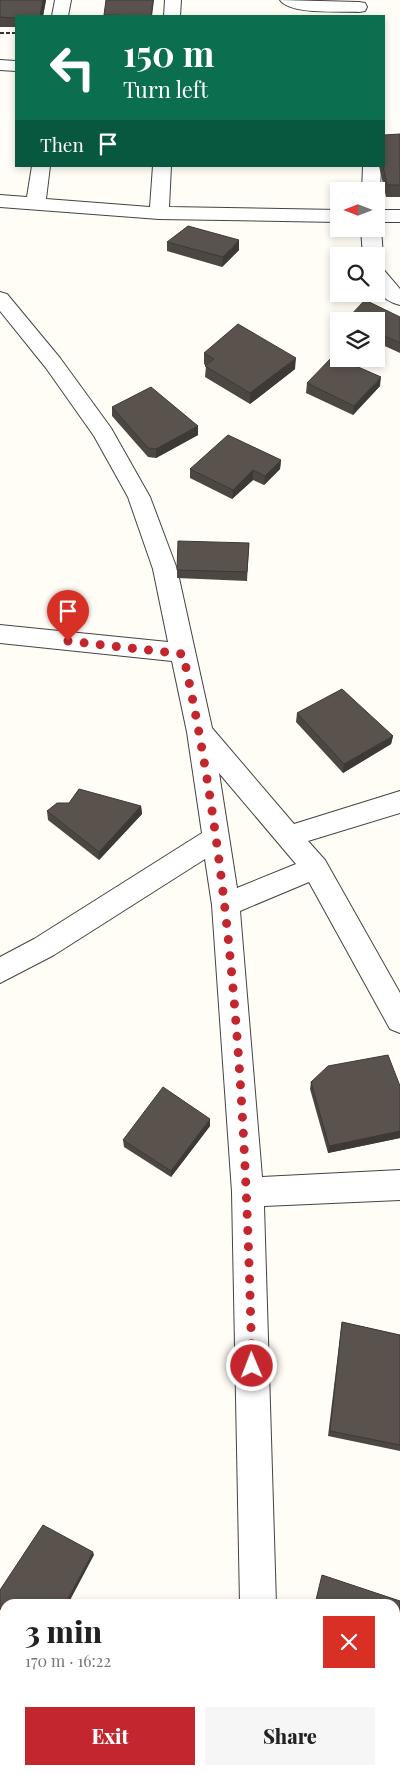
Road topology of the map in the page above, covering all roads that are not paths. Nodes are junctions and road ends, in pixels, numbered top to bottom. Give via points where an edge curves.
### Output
1 (63, 0) edge
2 (173, 0) edge
3 (288, 0) edge
4 (359, 8) edge
5 (60, 15) edge
6 (172, 15) edge
7 (0, 66) edge
8 (15, 66) edge
9 (41, 167) edge
10 (162, 167) edge
11 (372, 167) edge
12 (371, 182) edge
13 (0, 201) edge
14 (36, 204) junction
15 (158, 213) junction
16 (330, 216) edge
17 (385, 216) edge
18 (400, 216) edge
19 (385, 285) edge
20 (400, 299) edge
21 (6, 315) edge
22 (0, 634) edge
23 (183, 654) junction
24 (200, 732) junction
25 (400, 802) edge
26 (289, 836) junction
27 (216, 838) junction
28 (315, 868) junction
29 (226, 905) junction
30 (0, 971) edge
31 (400, 1020) edge
32 (400, 1185) edge
33 (248, 1192) junction
34 (258, 1599) edge

1 - 5 street
2 - 6 street
3 - 4 street via 303,6
7 - 8 street
9 - 14 street
10 - 15 street
11 - 12 street
13 - 14 street
14 - 15 street
15 - 16 street
17 - 18 street
19 - 20 street
21 - 23 street via 103,433 138,497 165,569
22 - 23 street
23 - 24 street
24 - 26 street
24 - 27 street
25 - 26 street
26 - 28 street
27 - 29 street
27 - 30 street via 44,947
28 - 29 street
28 - 31 street
29 - 33 street
32 - 33 street
33 - 34 street

